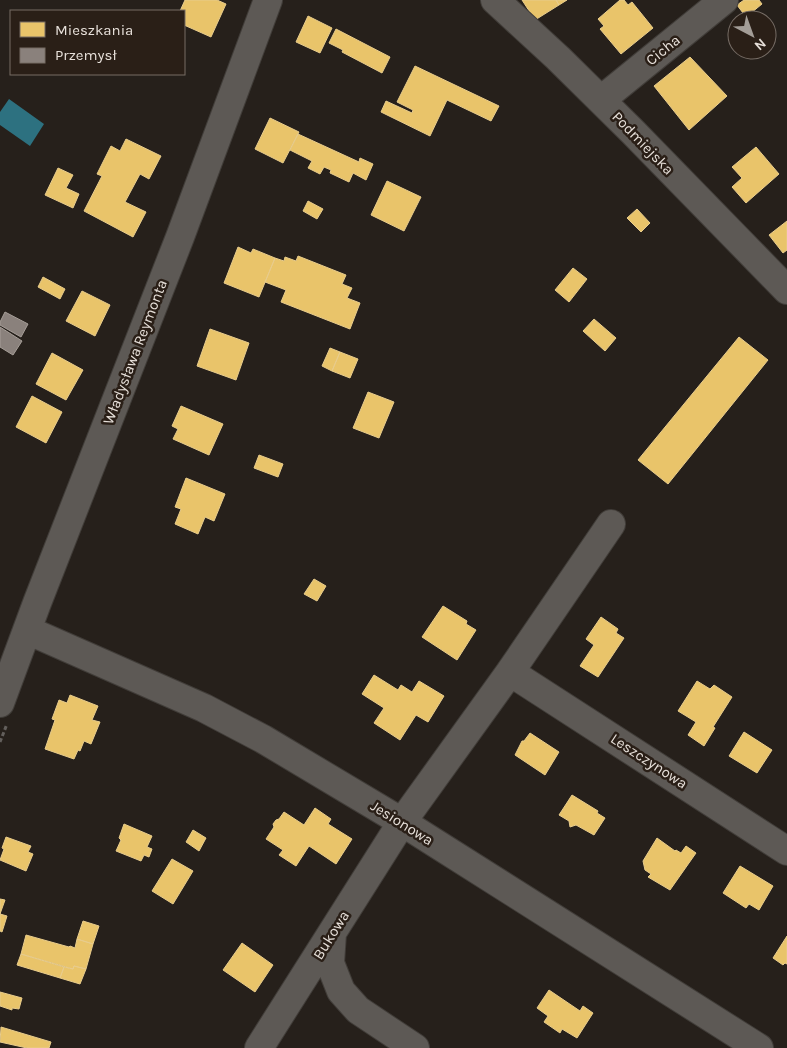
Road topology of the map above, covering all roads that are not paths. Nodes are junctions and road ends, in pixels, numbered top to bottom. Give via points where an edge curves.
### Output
1 (268, 0) edge
2 (495, 0) edge
3 (724, 0) edge
4 (601, 100) junction
5 (787, 290) edge
6 (611, 524) dead end
7 (28, 630) junction
8 (510, 672) junction
9 (0, 703) edge
10 (402, 822) junction
11 (787, 850) edge
12 (332, 933) junction
13 (259, 1048) edge
14 (415, 1048) edge
15 (759, 1048) edge

1 - 7 street, Władysława Reymonta
2 - 4 street, Podmiejska
3 - 4 street, Cicha
4 - 5 street, Podmiejska
6 - 8 street
7 - 9 street, Władysława Reymonta
7 - 10 street, Jesionowa via 204,708 263,739
8 - 10 street
8 - 11 street, Leszczynowa
10 - 12 street, Bukowa
10 - 15 street, Jesionowa
12 - 13 street, Bukowa
12 - 14 street via 330,963 341,991 358,1010

